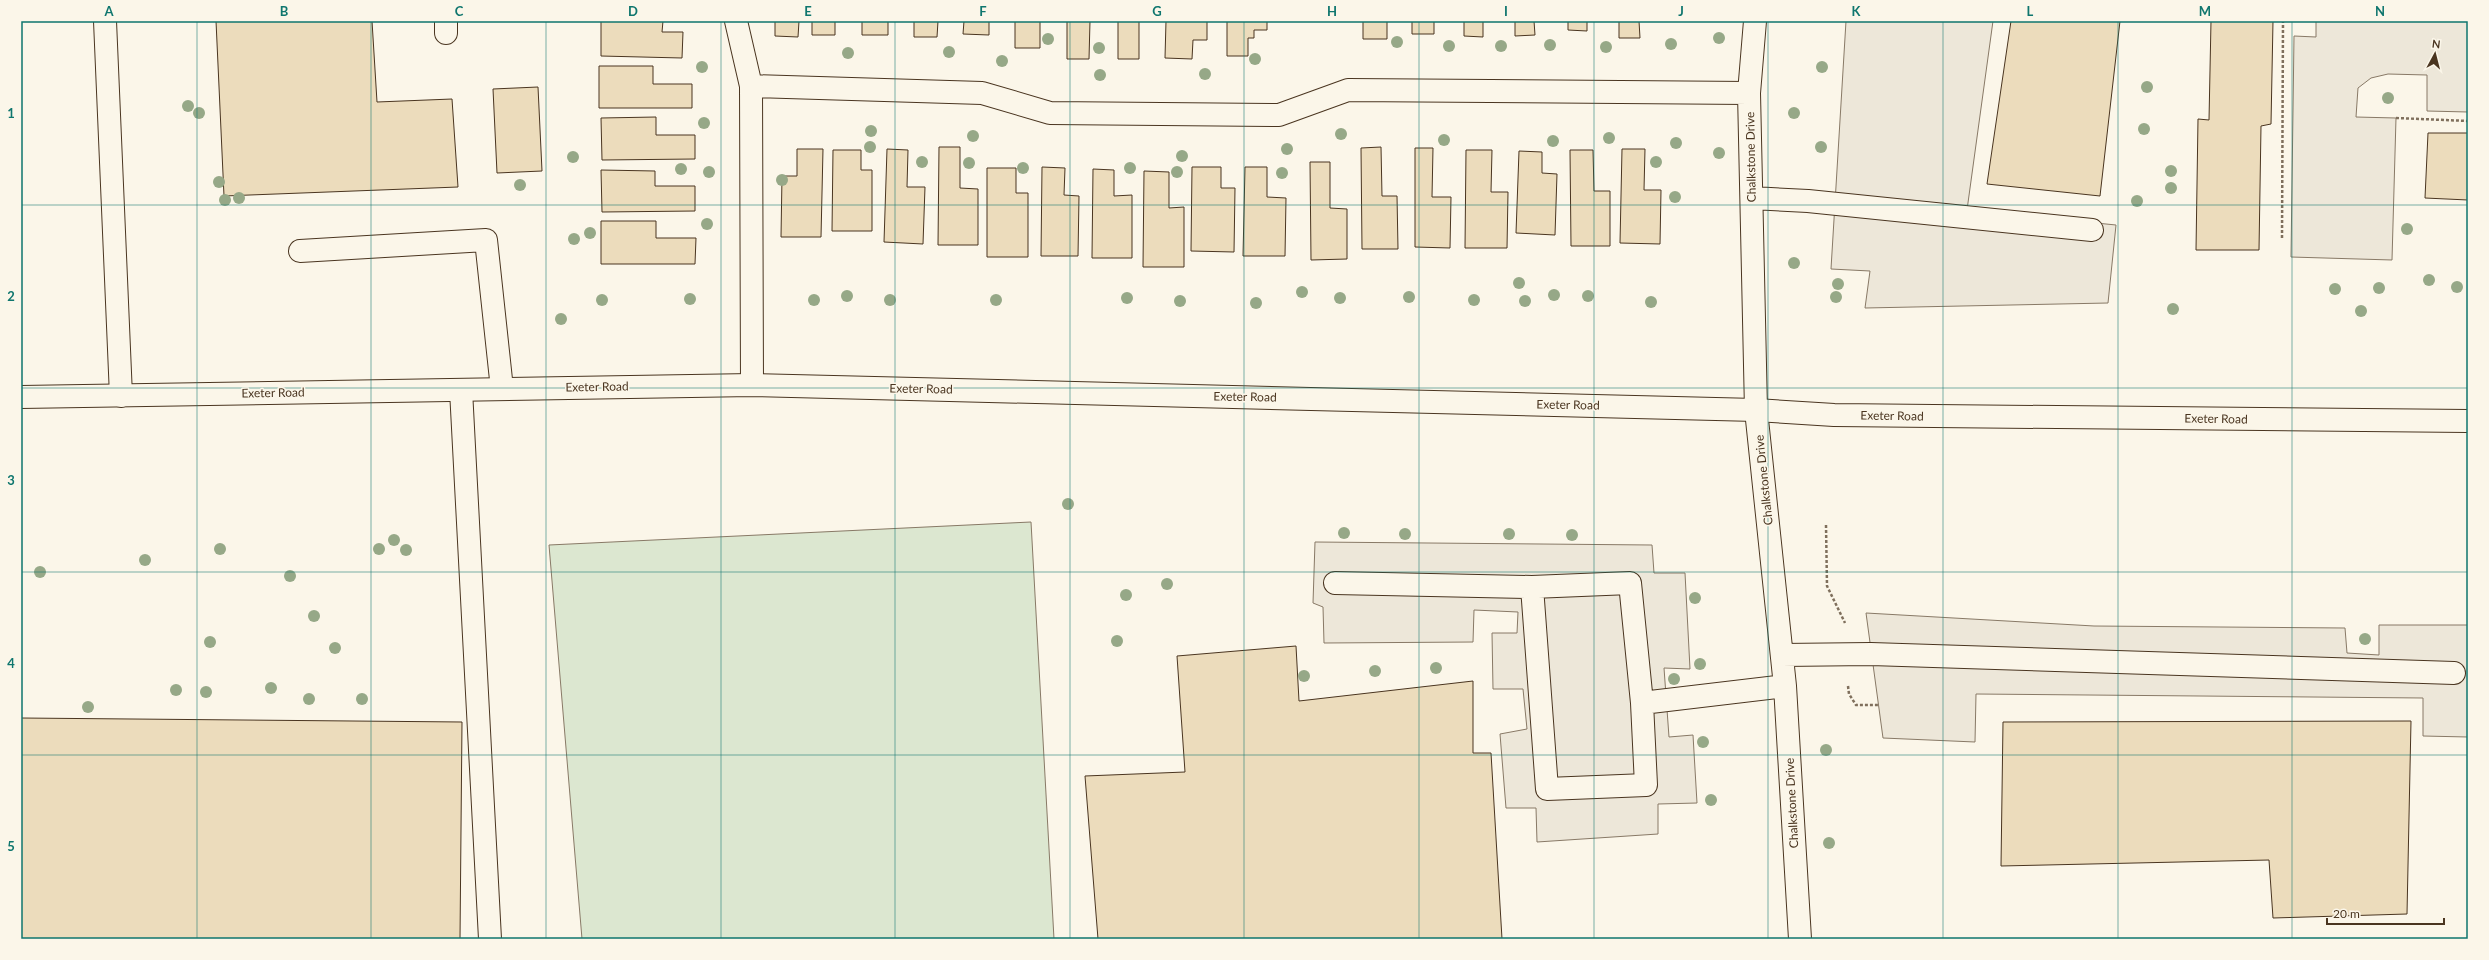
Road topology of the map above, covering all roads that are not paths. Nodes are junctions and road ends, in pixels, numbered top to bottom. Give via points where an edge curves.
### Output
1 (105, 21) edge
2 (736, 21) edge
3 (1756, 21) edge
4 (751, 86) junction
5 (1749, 93) junction
6 (1752, 198) junction
7 (2092, 230) dead end
8 (300, 251) dead end
9 (752, 385) junction
10 (502, 389) junction
11 (461, 390) junction
12 (121, 396) junction
13 (21, 397) edge
14 (1756, 410) junction
15 (2468, 421) edge
16 (1335, 583) dead end
17 (1532, 587) junction
18 (1782, 655) junction
19 (2454, 673) dead end
20 (1785, 686) junction
21 (1642, 702) junction
22 (490, 939) edge
23 (1800, 939) edge

1 - 12 main road
2 - 4 main road
3 - 5 main road, Chalkstone Drive
4 - 5 main road via 982,93 1050,113 1279,115 1348,90
4 - 9 main road
5 - 6 main road, Chalkstone Drive
6 - 7 main road via 1808,200
6 - 14 main road, Chalkstone Drive
8 - 10 main road via 486,240
9 - 10 main road, Exeter Road
9 - 14 main road, Exeter Road
10 - 11 main road, Exeter Road
11 - 12 main road, Exeter Road
11 - 22 main road
12 - 13 main road, Exeter Road
14 - 15 main road, Exeter Road via 1834,415
14 - 18 main road, Chalkstone Drive
16 - 17 main road
17 - 21 main road via 1630,583
17 - 21 main road via 1547,788 1646,785
18 - 19 main road via 1871,654
18 - 20 main road, Chalkstone Drive
20 - 21 main road
20 - 23 main road, Chalkstone Drive

